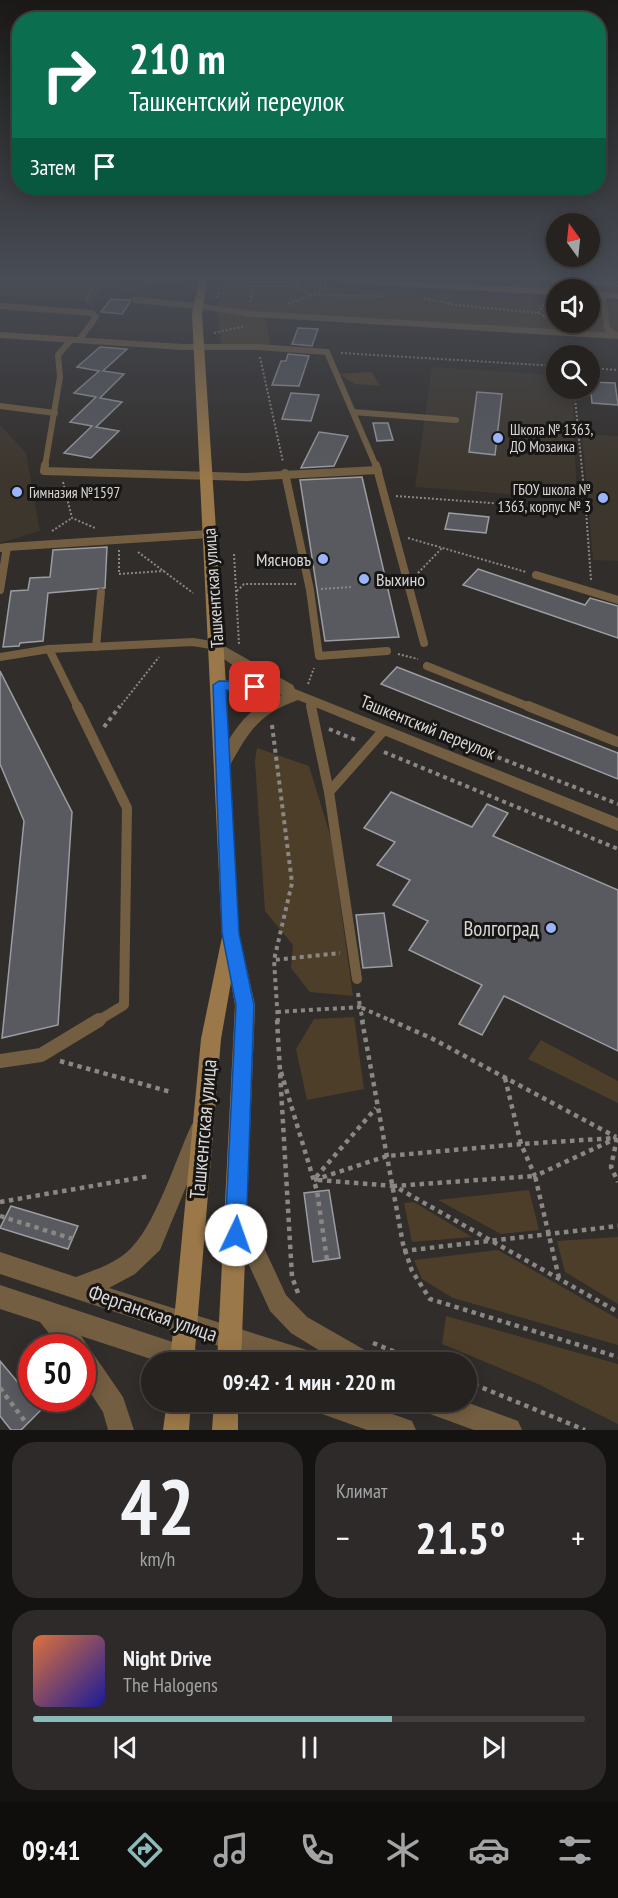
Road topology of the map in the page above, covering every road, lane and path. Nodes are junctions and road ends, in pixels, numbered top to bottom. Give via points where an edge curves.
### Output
1 (199, 346) edge
2 (65, 347) edge
3 (242, 347) edge
4 (258, 347) junction
5 (327, 352) junction
6 (546, 365) edge
7 (600, 369) edge
8 (618, 370) edge
9 (575, 399) edge
10 (0, 406) edge
11 (353, 412) junction
12 (55, 413) junction
13 (456, 420) dead end
14 (378, 470) junction
15 (285, 473) junction
16 (206, 476) junction
17 (384, 495) junction
18 (586, 510) junction
19 (209, 534) junction
20 (395, 535) junction
21 (120, 540) junction
22 (3, 547) edge
23 (442, 548) junction
24 (234, 554) dead end
25 (166, 571) dead end
26 (536, 575) joint
27 (408, 584) junction
28 (351, 587) dead end
29 (0, 590) edge
30 (310, 590) junction
31 (237, 591) junction
32 (101, 592) dead end
33 (592, 592) junction
34 (618, 600) edge
35 (424, 643) dead end
36 (169, 644) junction
37 (217, 646) junction
38 (239, 646) dead end
39 (96, 647) junction
40 (49, 649) junction
41 (387, 651) joint
42 (319, 656) junction
43 (0, 657) edge
44 (426, 663) joint
45 (219, 685) junction
46 (307, 690) junction
47 (272, 726) dead end
48 (383, 731) junction
49 (428, 731) dead end
50 (93, 740) junction
51 (618, 742) edge
52 (369, 746) junction
53 (223, 763) junction
54 (329, 792) junction
55 (618, 804) edge
56 (618, 825) edge
57 (618, 849) edge
58 (230, 933) junction
59 (327, 954) dead end
60 (274, 960) junction
61 (357, 979) joint
62 (360, 1007) junction
63 (277, 1012) junction
64 (40, 1055) junction
65 (0, 1061) edge
66 (280, 1067) junction
67 (504, 1078) junction
68 (171, 1092) dead end
69 (377, 1107) junction
70 (204, 1118) junction
71 (618, 1137) edge
72 (521, 1144) junction
73 (387, 1156) junction
74 (150, 1176) dead end
75 (535, 1176) junction
76 (314, 1180) junction
77 (618, 1182) edge
78 (394, 1186) junction
79 (0, 1202) edge
80 (237, 1214) junction
81 (0, 1216) edge
82 (618, 1226) edge
83 (548, 1234) junction
84 (73, 1239) dead end
85 (493, 1242) junction
86 (403, 1251) junction
87 (327, 1260) dead end
88 (0, 1263) edge
89 (559, 1278) junction
90 (78, 1288) junction
91 (0, 1297) edge
92 (300, 1298) dead end
93 (618, 1311) edge
94 (48, 1312) junction
95 (185, 1325) junction
96 (65, 1334) edge
97 (230, 1351) edge
98 (364, 1351) edge
99 (164, 1352) edge
100 (187, 1352) edge
101 (618, 1357) edge
102 (96, 1378) edge
103 (477, 1386) edge
104 (0, 1388) edge
105 (178, 1412) edge
106 (226, 1412) edge
107 (351, 1412) edge
108 (459, 1412) edge
109 (27, 1424) dead end
110 (122, 1430) edge
111 (176, 1430) edge
112 (225, 1430) edge
113 (403, 1430) edge
114 (509, 1430) edge
115 (585, 1430) edge

1 - 16 main road, Ташкентская улица
2 - 12 lane via 58,355 60,377
3 - 4 lane
4 - 5 lane
4 - 15 path
5 - 6 path
5 - 11 lane
7 - 8 path
9 - 18 path
10 - 12 lane
11 - 13 lane
11 - 14 lane
12 - 16 lane via 44,471
14 - 15 lane
14 - 17 lane
15 - 16 lane
15 - 30 lane
16 - 19 main road, Ташкентская улица
17 - 18 path
17 - 20 lane
18 - 33 path
19 - 21 lane
19 - 37 main road, Ташкентская улица
20 - 23 path
20 - 27 lane
21 - 22 lane
21 - 25 path via 119,574
22 - 29 lane
23 - 26 path
23 - 27 path
24 - 31 path
26 - 33 lane
27 - 35 lane
28 - 30 path
30 - 31 path via 294,582 244,584
30 - 42 lane
31 - 38 path
32 - 39 lane
33 - 34 lane
36 - 37 lane
36 - 39 lane
36 - 50 path
37 - 45 main road, Ташкентская улица
37 - 46 street via 274,679
39 - 40 lane
40 - 43 lane
40 - 50 lane
41 - 42 lane
41 - 44 path
42 - 46 path
44 - 51 lane
45 - 46 street, Ташкентский переулок
45 - 53 main road, Ташкентская улица
46 - 48 street, Ташкентский переулок
46 - 53 street via 260,709 247,722
46 - 54 lane
47 - 60 path via 292,883
48 - 52 lane
48 - 56 street, Ташкентский переулок
49 - 55 path
50 - 64 lane via 127,808 124,1005
52 - 54 lane
52 - 57 path
53 - 58 main road, Ташкентская улица
54 - 61 lane
58 - 70 main road, Ташкентская улица via 211,1039
58 - 80 main road, Ташкентская улица via 245,1005
59 - 60 path
60 - 63 path
61 - 62 path
62 - 63 path
62 - 67 path via 431,1038
62 - 69 path
63 - 66 path
64 - 65 lane
64 - 68 path
66 - 76 path
66 - 92 path via 292,1277
67 - 71 path
67 - 72 path
69 - 73 path
69 - 76 path
70 - 90 street via 152,1242 122,1272
70 - 95 main road, Ташкентская улица
71 - 72 path
71 - 75 path
71 - 77 path via 611,1167
72 - 73 path
72 - 75 path
73 - 76 path
73 - 78 path
74 - 79 path
75 - 78 path
75 - 83 path
76 - 78 path
76 - 87 path
78 - 85 path
78 - 86 path
80 - 97 main road, Ташкентская улица
80 - 98 street via 278,1303 298,1324
81 - 84 path
82 - 83 path
83 - 85 path
83 - 89 path
85 - 86 path
85 - 89 path
86 - 101 path via 415,1281 430,1299
88 - 90 street, Ферганская улица
89 - 93 path
90 - 95 street, Ферганская улица
91 - 94 street, Ферганская улица
94 - 96 street
94 - 99 street, Ферганская улица
95 - 97 street, Ферганская улица
95 - 100 main road, Ташкентская улица
102 - 110 street via 114,1406
103 - 115 path
104 - 109 path
105 - 111 main road
106 - 112 main road
107 - 113 street
108 - 114 street

